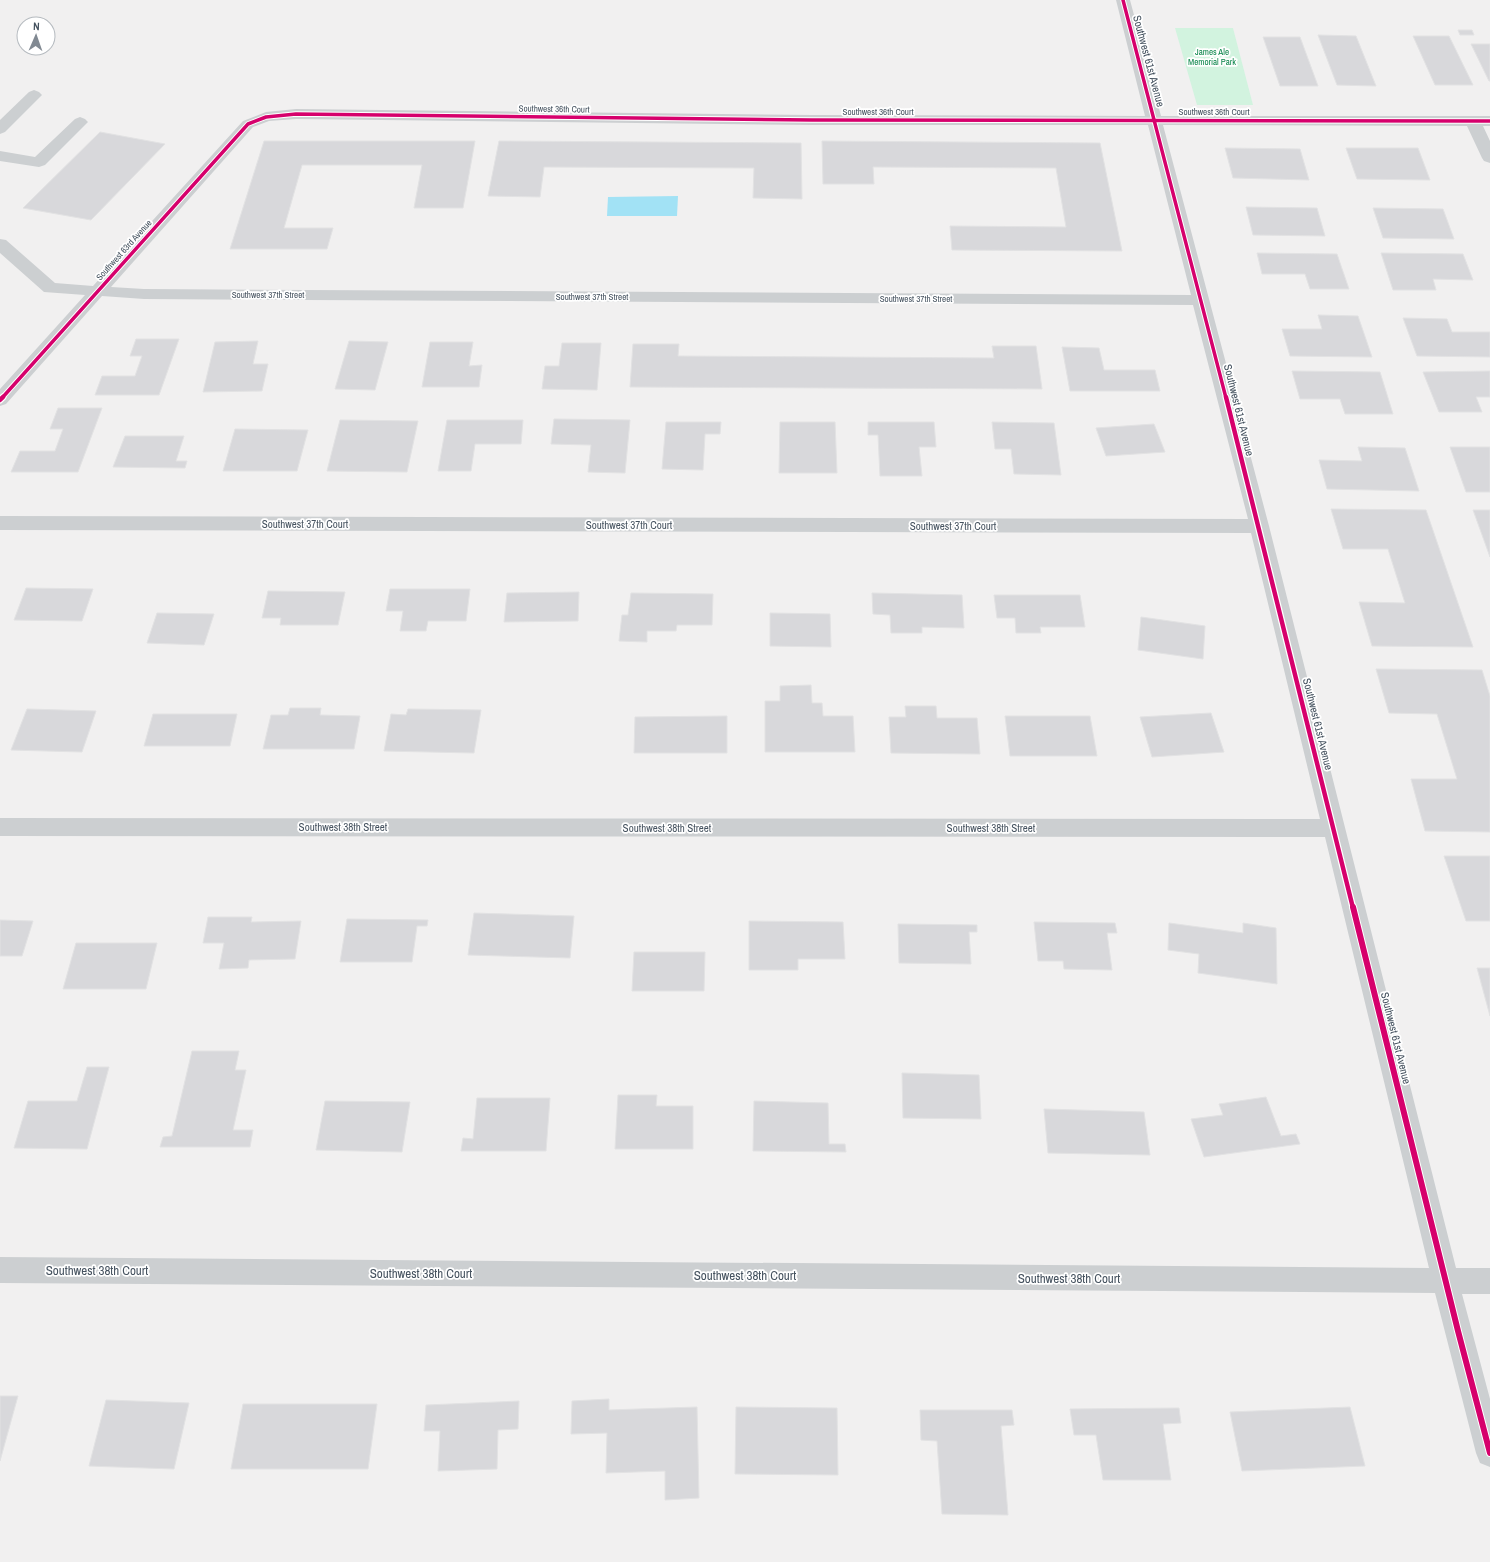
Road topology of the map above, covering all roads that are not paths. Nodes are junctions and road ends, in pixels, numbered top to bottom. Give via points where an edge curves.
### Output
1 (1123, 0) edge
2 (34, 96) dead end
3 (266, 117) joint
4 (1155, 120) junction
5 (1473, 120) junction
6 (1490, 121) edge
7 (80, 122) dead end
8 (0, 129) edge
9 (0, 156) edge
10 (1490, 158) edge
11 (0, 244) edge
12 (98, 291) junction
13 (1201, 300) junction
14 (0, 400) edge
15 (0, 523) edge
16 (1258, 526) junction
17 (0, 827) edge
18 (1334, 828) junction
19 (0, 1270) edge
20 (1446, 1281) junction
21 (1490, 1281) edge
22 (1490, 1453) edge

1 - 4 street, Southwest 61st Avenue
2 - 8 street
3 - 4 street, Southwest 36th Court via 296,114 812,120
3 - 12 street, Southwest 63rd Avenue via 248,124
4 - 5 street, Southwest 36th Court
4 - 13 street, Southwest 61st Avenue
5 - 6 street, Southwest 36th Court
5 - 10 street
7 - 9 street via 39,162
11 - 12 street, Southwest 37th Street via 50,288
12 - 13 street, Southwest 37th Street via 144,294
12 - 14 street, Southwest 63rd Avenue
13 - 16 street, Southwest 61st Avenue
15 - 16 street, Southwest 37th Court
16 - 18 street, Southwest 61st Avenue
17 - 18 street, Southwest 38th Street
18 - 20 street, Southwest 61st Avenue
19 - 20 street, Southwest 38th Court
20 - 21 street, Southwest 38th Court
20 - 22 street, Southwest 61st Avenue

